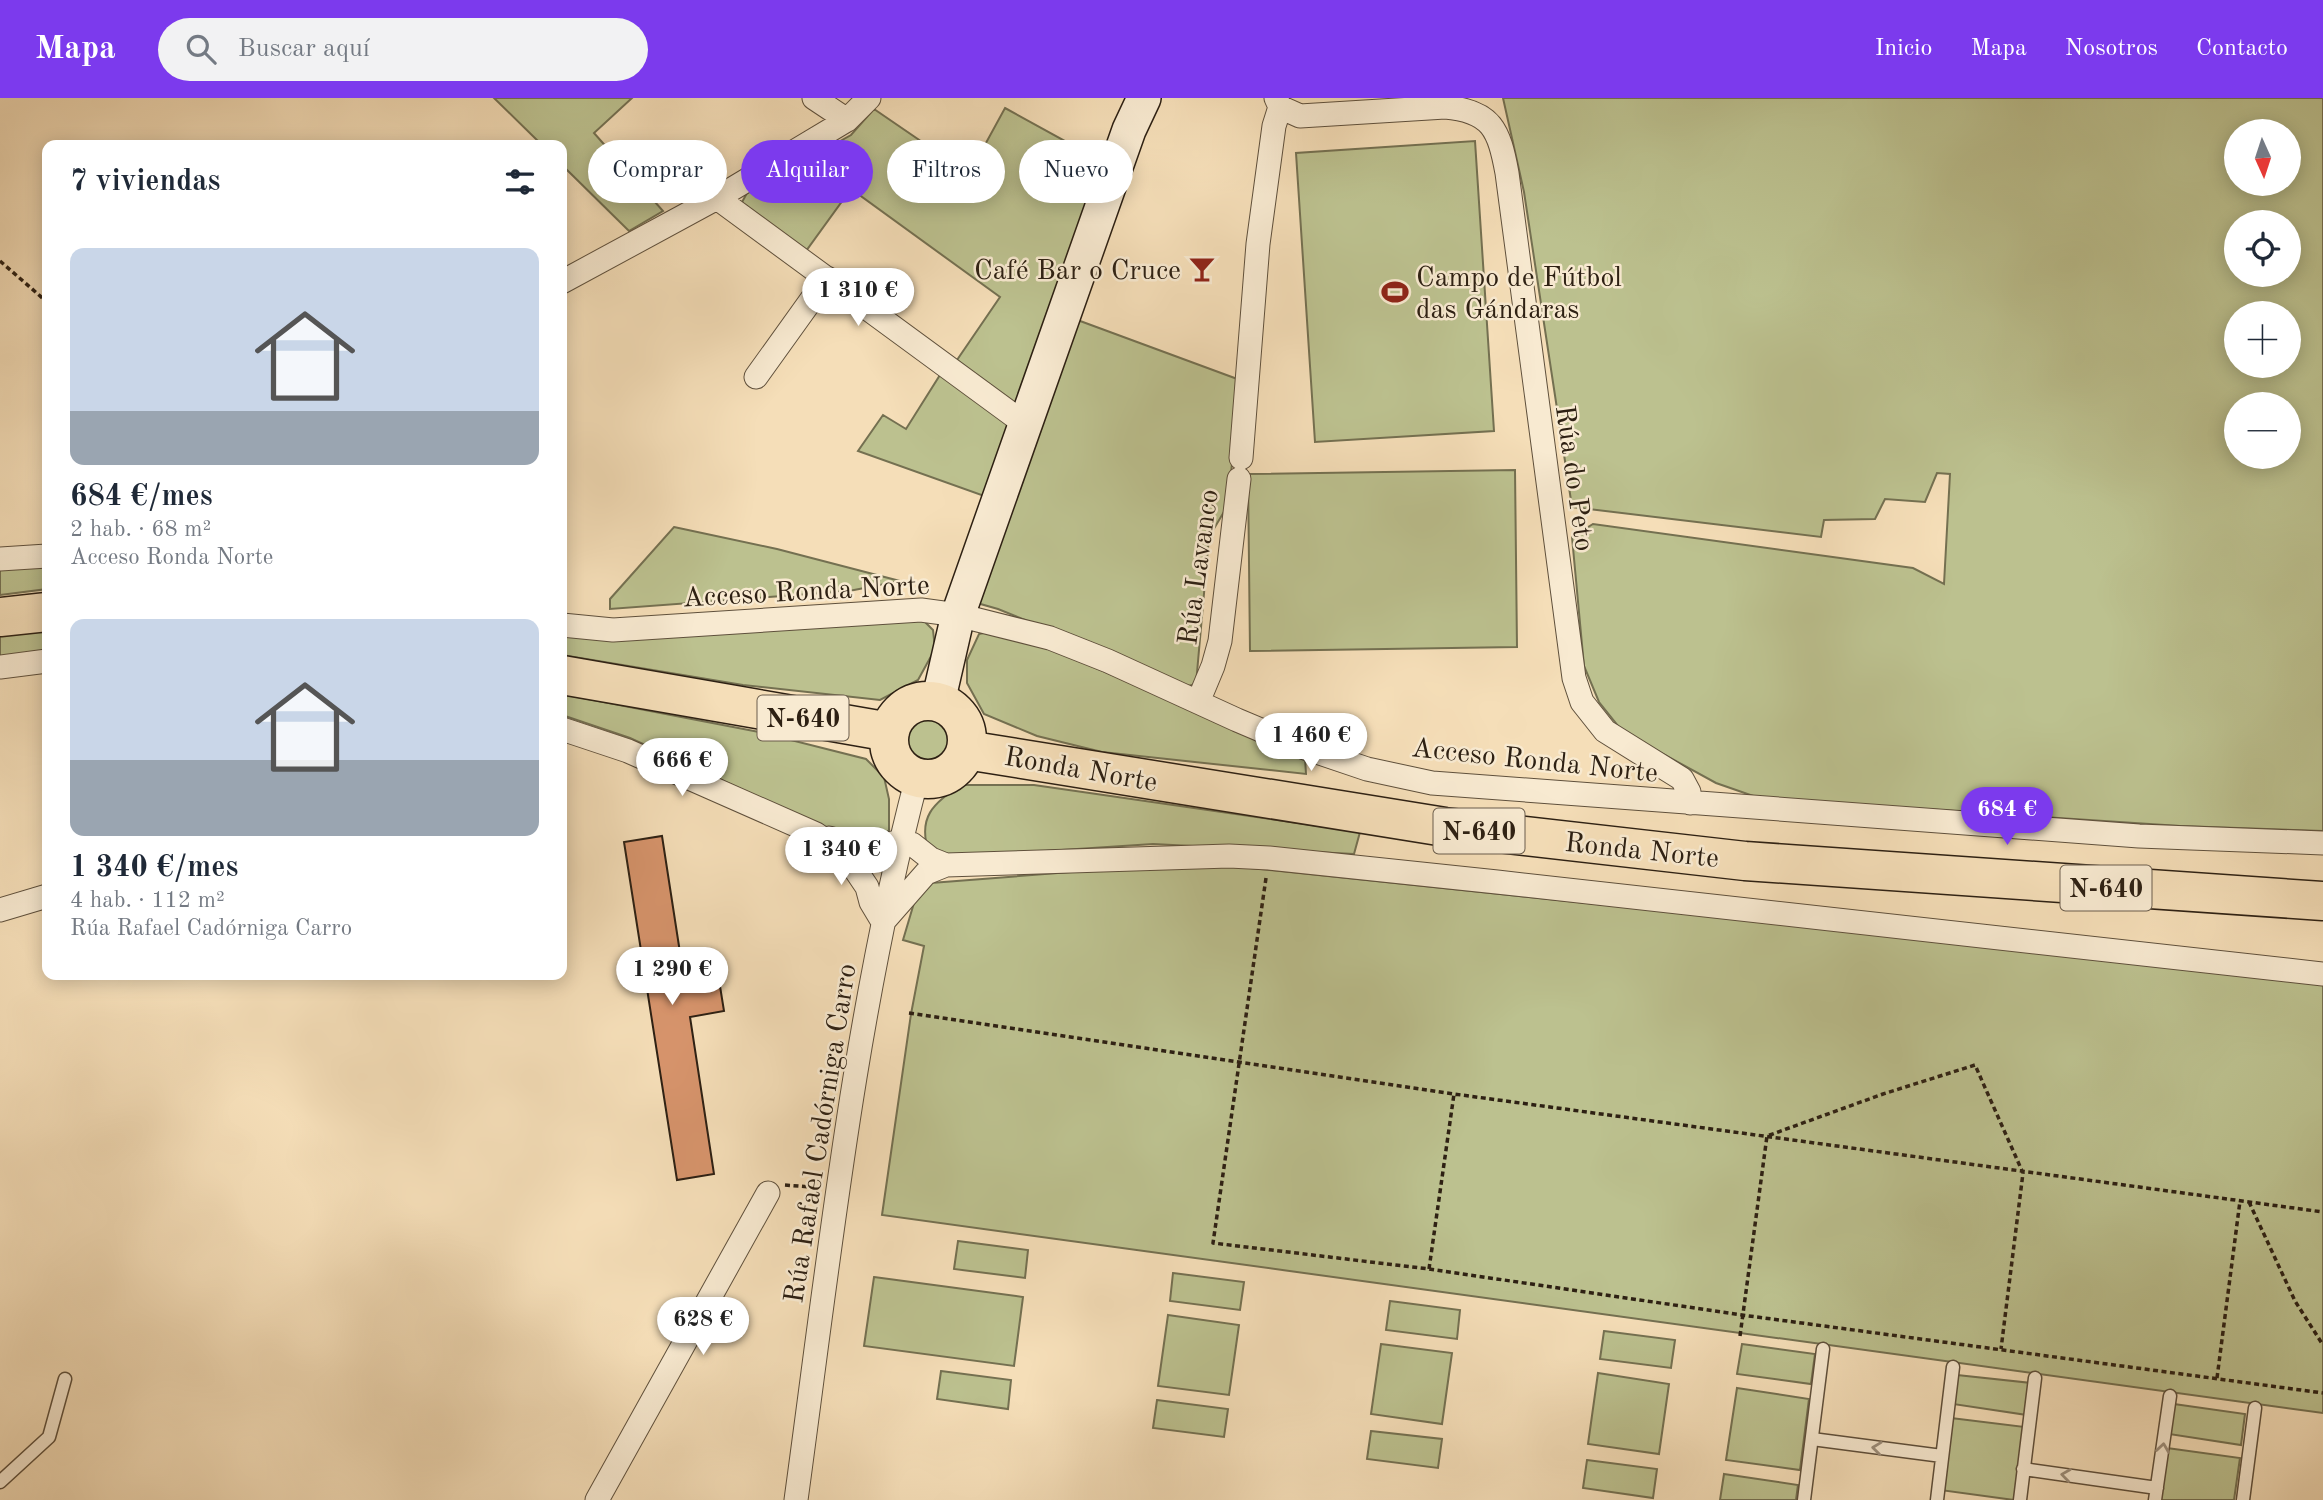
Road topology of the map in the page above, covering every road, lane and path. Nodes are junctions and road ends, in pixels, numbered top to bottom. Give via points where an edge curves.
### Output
1 (814, 98) edge
2 (869, 98) edge
3 (1144, 98) edge
4 (1277, 102) edge
5 (1483, 107) edge
6 (846, 120) junction
7 (727, 192) edge
8 (708, 203) edge
9 (724, 203) edge
10 (0, 261) edge
11 (827, 278) junction
12 (567, 279) edge
13 (42, 298) edge
14 (756, 377) dead end
15 (1025, 424) junction
16 (42, 556) edge
17 (0, 559) edge
18 (42, 613) edge
19 (958, 615) junction
20 (0, 617) edge
21 (567, 625) edge
22 (42, 662) edge
23 (0, 667) edge
24 (567, 676) edge
25 (938, 702) junction
26 (1198, 702) junction
27 (567, 731) edge
28 (890, 732) junction
29 (966, 750) junction
30 (917, 778) junction
31 (1690, 803) junction
32 (816, 834) junction
33 (901, 841) junction
34 (2323, 843) edge
35 (1269, 858) junction
36 (946, 865) junction
37 (42, 897) edge
38 (2323, 901) edge
39 (0, 910) edge
40 (883, 922) junction
41 (2323, 974) edge
42 (909, 1013) dead end
43 (1239, 1061) junction
44 (1454, 1094) junction
45 (1767, 1136) junction
46 (2023, 1173) junction
47 (768, 1193) dead end
48 (2241, 1200) junction
49 (2249, 1202) junction
50 (2323, 1212) edge
51 (1429, 1269) junction
52 (1742, 1315) junction
53 (1740, 1336) dead end
54 (2323, 1345) edge
55 (1823, 1349) dead end
56 (2001, 1349) junction
57 (1953, 1367) dead end
58 (2035, 1378) dead end
59 (2217, 1378) junction
60 (65, 1379) dead end
61 (2323, 1393) edge
62 (2170, 1396) dead end
63 (2255, 1408) dead end
64 (1812, 1439) junction
65 (1942, 1456) junction
66 (2024, 1469) junction
67 (0, 1482) edge
68 (2156, 1494) edge
69 (597, 1500) edge
70 (796, 1500) edge
71 (1804, 1500) edge
72 (1937, 1500) edge
73 (2020, 1500) edge
74 (2246, 1500) edge

1 - 6 street
2 - 6 street
3 - 15 main road
4 - 5 street, Rúa do Peto via 1292,114 1308,117
4 - 26 street, Rúa Lavanco via 1258,244 1240,469 1220,641
5 - 31 street, Rúa do Peto via 1497,133 1507,173 1574,678 1582,702 1605,732 1682,779
6 - 7 street
8 - 12 street
9 - 11 street
10 - 13 path
11 - 14 street
11 - 15 street
15 - 19 main road
16 - 17 street
18 - 20 highway
19 - 21 street, Acceso Ronda Norte via 921,610 613,630
19 - 25 main road
19 - 26 street, Acceso Ronda Norte via 1050,638
22 - 23 street
24 - 28 highway, N-640
25 - 28 highway, N-640 via 925,701 902,710
25 - 29 highway, Ronda Norte via 958,715 967,737
26 - 31 street, Acceso Ronda Norte via 1296,745 1367,769 1432,783
27 - 32 street via 628,751
28 - 30 highway, N-640 via 889,743 898,765
29 - 30 highway, Ronda Norte via 953,770 929,779
29 - 38 highway, Ronda Norte / N-640 via 1445,827 1745,861
30 - 33 street, Rúa Rafael Cadórniga Carro
31 - 34 street, Acceso Ronda Norte via 2139,836
32 - 33 street via 862,847
32 - 40 street via 845,853
33 - 36 street
33 - 40 street, Rúa Rafael Cadórniga Carro
35 - 36 street
35 - 41 street
35 - 43 path
36 - 40 street via 926,873
37 - 39 street
40 - 70 street, Rúa Rafael Cadórniga Carro via 850,1111
42 - 43 path
43 - 44 path
43 - 51 path via 1213,1243
44 - 45 path
44 - 51 path
45 - 46 path
45 - 46 path via 1975,1065
45 - 52 path
46 - 48 path
46 - 56 path
47 - 69 street
48 - 49 path
48 - 59 path
49 - 50 path
49 - 54 path via 2295,1301
51 - 52 path
52 - 53 path
52 - 56 path
55 - 64 lane
56 - 59 path
57 - 65 lane
58 - 66 lane
59 - 61 path
60 - 67 lane via 49,1437
68 -> 62 lane
63 - 74 lane
65 -> 64 lane
64 - 71 lane
65 - 72 lane
68 -> 66 lane
66 - 73 lane

